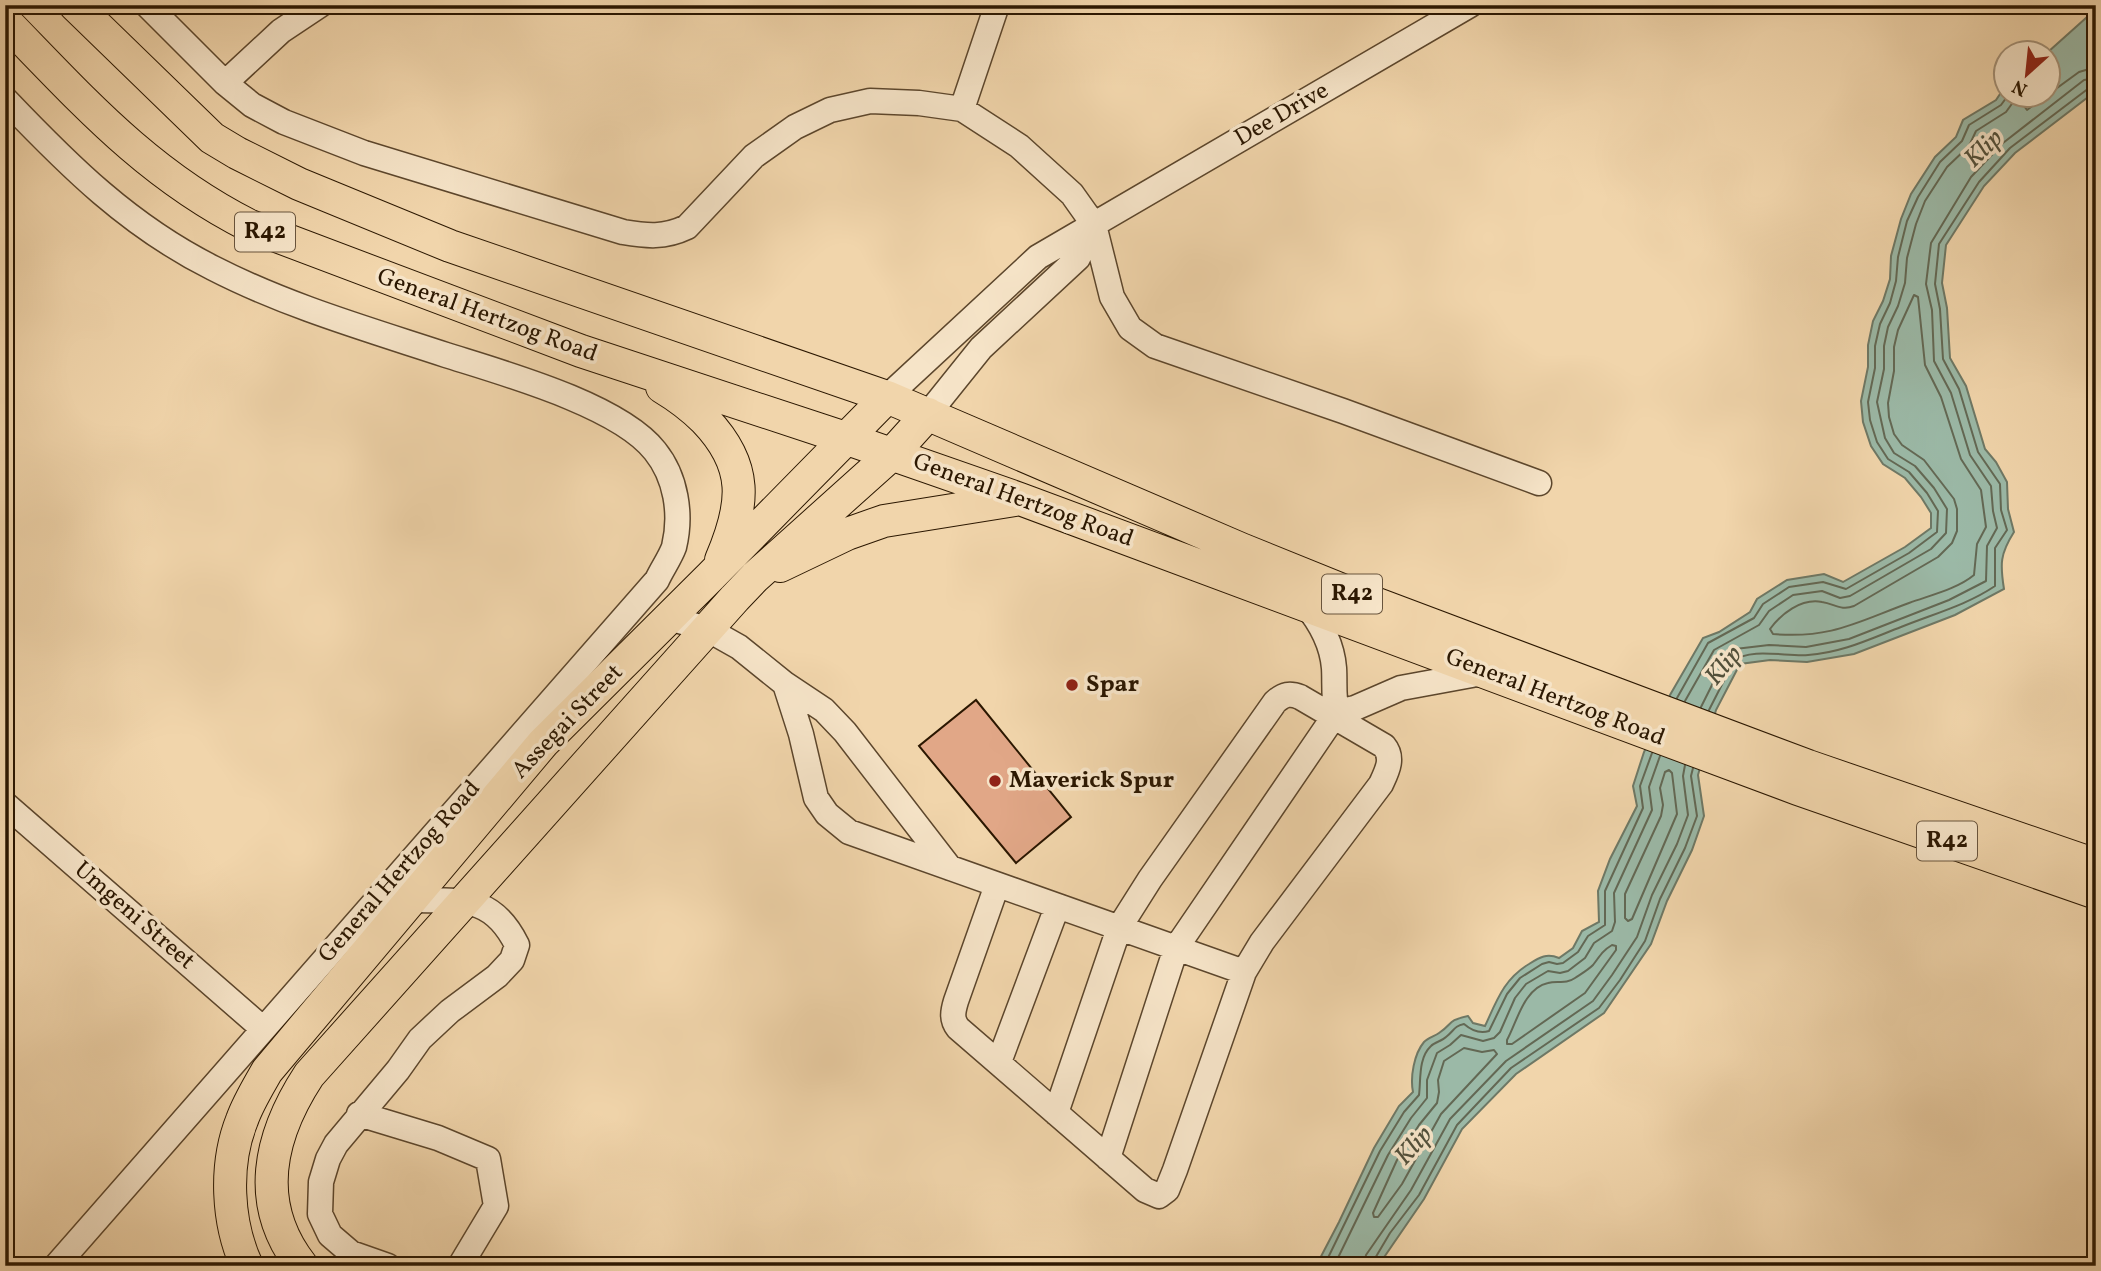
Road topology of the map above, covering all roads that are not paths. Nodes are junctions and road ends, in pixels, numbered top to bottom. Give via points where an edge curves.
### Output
1 (75, 5) edge
2 (147, 5) edge
3 (320, 5) edge
4 (997, 5) edge
5 (1471, 5) edge
6 (5, 22) edge
7 (225, 83) junction
8 (5, 99) edge
9 (962, 110) junction
10 (1094, 225) junction
11 (614, 362) junction
12 (887, 397) junction
13 (928, 414) junction
14 (845, 438) junction
15 (891, 454) junction
16 (1539, 483) dead end
17 (1020, 499) junction
18 (716, 570) junction
19 (755, 577) junction
20 (1304, 604) junction
21 (669, 618) junction
22 (707, 629) junction
23 (1488, 672) junction
24 (785, 684) junction
25 (1587, 697) junction
26 (1335, 714) junction
27 (1803, 777) junction
28 (5, 804) edge
29 (2096, 866) edge
30 (951, 869) junction
31 (997, 885) junction
32 (2096, 893) edge
33 (411, 900) junction
34 (464, 901) junction
35 (1057, 906) junction
36 (1119, 928) junction
37 (1176, 948) junction
38 (1244, 972) junction
39 (262, 1028) junction
40 (999, 1062) junction
41 (1056, 1112) junction
42 (359, 1114) junction
43 (1108, 1158) junction
44 (244, 1261) edge
45 (56, 1266) edge
46 (302, 1266) edge
47 (388, 1266) edge
48 (460, 1266) edge

1 - 12 main road, General Hertzog Road / R42 via 206,133 278,173 450,246
2 - 7 street
3 - 7 street via 281,31
4 - 9 street
5 - 10 street, Dee Drive
6 - 11 main road, General Hertzog Road / R42 via 115,134 164,175 224,213 288,242
7 - 9 street via 266,114 364,153 623,232 654,237 687,228 754,156 794,127 830,110 870,101
8 - 39 street, General Hertzog Road via 82,178 166,242 229,276 305,308 548,388 628,426 655,451 673,481 678,511 673,547 657,580
9 - 10 street via 1019,146 1072,194
10 - 12 street, Dee Drive via 1038,257
10 - 13 street via 1078,258 981,348
10 - 16 street via 1112,297 1130,328 1155,346
11 - 14 main road, General Hertzog Road / R42
11 - 18 main road via 689,406 733,457 739,483 736,512
12 - 13 main road, General Hertzog Road / R42
12 - 14 main road, Assegai Street
13 - 15 main road, Assegai Street
13 - 25 main road, General Hertzog Road / R42
14 - 15 main road, General Hertzog Road / R42
14 - 18 main road, Assegai Street
15 - 17 main road, General Hertzog Road / R42
15 - 19 main road, Assegai Street
17 - 19 main road via 884,521
17 - 20 main road, General Hertzog Road / R42
18 - 21 main road, Assegai Street
19 - 22 main road, Assegai Street
20 - 23 main road, General Hertzog Road / R42
20 - 26 street via 1330,645
21 - 22 street
21 - 33 main road, Assegai Street via 543,743
22 - 24 street via 739,647
22 - 34 main road, Assegai Street
23 - 25 main road, General Hertzog Road / R42
23 - 26 street via 1401,688
24 - 30 street via 824,710 845,732
24 - 30 street via 816,798 827,814 849,832
25 - 27 main road, General Hertzog Road / R42
26 - 36 street via 1293,694 1275,702
26 - 37 street
26 - 38 street via 1384,746 1389,752 1387,771
27 - 29 main road, General Hertzog Road / R42
27 - 32 main road, General Hertzog Road / R42
28 - 39 street, Umgeni Street
30 - 31 street
31 - 35 street
31 - 40 street via 953,1017 958,1028
33 - 34 street
33 - 44 main road, Assegai Street via 267,1071 254,1093 233,1152 230,1187 235,1233
34 - 42 street via 491,910 509,928 517,945 512,960 420,1039
34 - 46 main road, Assegai Street via 309,1075 294,1098 273,1161 272,1203 287,1247
35 - 36 street
35 - 40 street
36 - 37 street
36 - 41 street
37 - 38 street
37 - 43 street
38 - 43 street via 1167,1190 1159,1196 1149,1193
39 - 45 street, General Hertzog Road
40 - 41 street
41 - 43 street
42 - 47 street via 328,1159 321,1182 320,1214 330,1235 351,1253
42 - 48 street via 488,1159 496,1206

